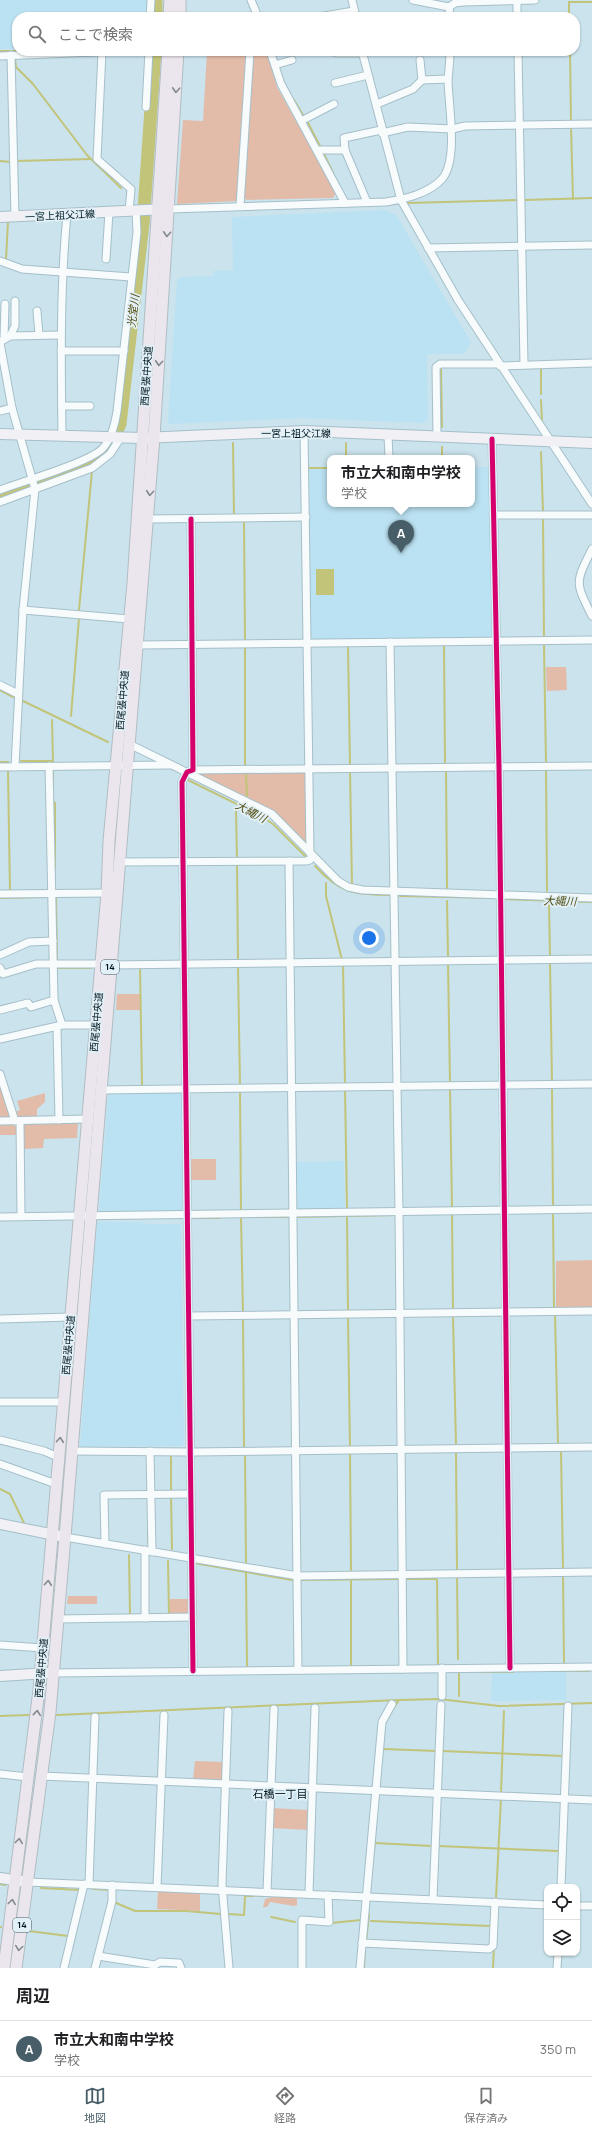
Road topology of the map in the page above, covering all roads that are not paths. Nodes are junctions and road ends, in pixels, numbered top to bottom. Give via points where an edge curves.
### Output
1 (151, 0) edge
2 (170, 0) edge
3 (180, 0) edge
4 (251, 0) edge
5 (352, 0) edge
6 (413, 0) edge
7 (517, 0) edge
8 (535, 0) edge
9 (453, 3) edge
10 (150, 12) edge
11 (169, 12) edge
12 (180, 12) edge
13 (256, 12) edge
14 (355, 12) edge
15 (517, 12) edge
16 (11, 55) joint
17 (0, 56) edge
18 (102, 56) edge
19 (149, 56) edge
20 (168, 56) edge
21 (178, 56) edge
22 (250, 56) edge
23 (272, 56) edge
24 (363, 56) edge
25 (450, 56) edge
26 (518, 56) edge
27 (292, 60) dead end
28 (420, 60) dead end
29 (275, 64) junction
30 (368, 75) junction
31 (448, 79) junction
32 (422, 80) junction
33 (335, 83) dead end
34 (334, 104) dead end
35 (377, 104) junction
36 (146, 107) dead end
37 (301, 120) junction
38 (592, 124) edge
39 (520, 126) junction
40 (452, 128) junction
41 (382, 131) junction
42 (318, 150) junction
43 (344, 150) junction
44 (401, 200) junction
45 (367, 202) junction
46 (345, 203) junction
47 (240, 206) junction
48 (169, 209) junction
49 (153, 210) junction
50 (134, 211) junction
51 (109, 212) junction
52 (67, 214) junction
53 (0, 217) edge
54 (16, 217) junction
55 (592, 245) edge
56 (522, 246) junction
57 (428, 248) junction
58 (106, 259) dead end
59 (0, 261) edge
60 (62, 273) junction
61 (131, 278) junction
62 (15, 301) dead end
63 (5, 304) dead end
64 (37, 311) dead end
65 (39, 335) junction
66 (60, 335) junction
67 (4, 340) edge
68 (61, 351) junction
69 (124, 351) junction
70 (592, 364) edge
71 (499, 365) junction
72 (524, 365) junction
73 (62, 406) junction
74 (90, 406) dead end
75 (12, 408) junction
76 (0, 411) edge
77 (304, 431) junction
78 (0, 434) edge
79 (19, 435) junction
80 (388, 435) junction
81 (62, 436) junction
82 (115, 437) junction
83 (154, 437) junction
84 (437, 437) junction
85 (142, 438) junction
86 (492, 439) junction
87 (552, 442) junction
88 (592, 443) edge
89 (389, 455) edge
90 (32, 479) junction
91 (35, 488) junction
92 (0, 490) edge
93 (591, 500) edge
94 (0, 502) edge
95 (494, 515) junction
96 (592, 515) edge
97 (306, 517) junction
98 (148, 519) junction
99 (191, 519) junction
100 (592, 549) edge
101 (23, 610) junction
102 (592, 616) edge
103 (129, 619) junction
104 (592, 640) edge
105 (497, 641) junction
106 (390, 642) junction
107 (308, 643) junction
108 (192, 644) junction
109 (138, 645) junction
110 (0, 685) edge
111 (18, 694) junction
112 (129, 744) junction
113 (173, 765) junction
114 (15, 766) junction
115 (49, 766) junction
116 (116, 766) junction
117 (127, 766) junction
118 (499, 766) junction
119 (592, 766) edge
120 (0, 767) edge
121 (309, 768) junction
122 (392, 768) junction
123 (190, 771) junction
124 (311, 855) junction
125 (289, 861) junction
126 (119, 862) junction
127 (183, 863) junction
128 (394, 891) junction
129 (107, 893) junction
130 (0, 894) edge
131 (52, 894) junction
132 (500, 894) junction
133 (592, 898) edge
134 (53, 941) junction
135 (0, 955) edge
136 (592, 959) edge
137 (500, 960) junction
138 (395, 961) junction
139 (290, 962) junction
140 (185, 964) junction
141 (53, 965) junction
142 (105, 965) junction
143 (1, 973) edge
144 (54, 1000) junction
145 (0, 1010) edge
146 (95, 1025) junction
147 (60, 1026) junction
148 (0, 1039) edge
149 (0, 1074) edge
150 (592, 1084) edge
151 (502, 1085) junction
152 (397, 1086) junction
153 (292, 1087) junction
154 (186, 1088) junction
155 (100, 1090) junction
156 (87, 1119) junction
157 (59, 1120) junction
158 (0, 1121) edge
159 (18, 1121) junction
160 (504, 1210) junction
161 (592, 1210) edge
162 (399, 1212) junction
163 (294, 1213) junction
164 (188, 1214) junction
165 (21, 1216) junction
166 (78, 1216) junction
167 (90, 1216) junction
168 (0, 1217) edge
169 (592, 1311) edge
170 (505, 1312) junction
171 (400, 1314) junction
172 (295, 1315) junction
173 (189, 1316) junction
174 (70, 1317) junction
175 (0, 1319) edge
176 (0, 1402) edge
177 (63, 1402) junction
178 (0, 1440) edge
179 (592, 1447) edge
180 (507, 1448) junction
181 (402, 1450) junction
182 (72, 1451) junction
183 (150, 1451) junction
184 (296, 1451) junction
185 (191, 1452) junction
186 (58, 1457) junction
187 (0, 1464) edge
188 (56, 1484) junction
189 (191, 1494) junction
190 (150, 1495) junction
191 (0, 1524) edge
192 (52, 1534) junction
193 (65, 1537) junction
194 (105, 1544) junction
195 (148, 1551) junction
196 (192, 1559) junction
197 (592, 1572) edge
198 (509, 1573) junction
199 (403, 1574) junction
200 (298, 1576) junction
201 (193, 1617) junction
202 (145, 1618) junction
203 (57, 1619) junction
204 (0, 1645) edge
205 (43, 1648) junction
206 (592, 1667) edge
207 (442, 1668) junction
208 (510, 1668) junction
209 (403, 1669) junction
210 (298, 1670) junction
211 (193, 1671) junction
212 (40, 1673) junction
213 (53, 1673) junction
214 (0, 1676) edge
215 (442, 1696) dead end
216 (392, 1704) dead end
217 (441, 1705) dead end
218 (568, 1706) dead end
219 (315, 1708) dead end
220 (274, 1709) dead end
221 (228, 1711) dead end
222 (164, 1715) dead end
223 (95, 1717) dead end
224 (0, 1774) edge
225 (41, 1776) junction
226 (28, 1777) junction
227 (93, 1778) junction
228 (161, 1781) junction
229 (226, 1784) junction
230 (271, 1786) junction
231 (312, 1788) junction
232 (376, 1790) junction
233 (438, 1793) junction
234 (564, 1798) junction
235 (592, 1800) edge
236 (0, 1878) edge
237 (15, 1880) junction
238 (28, 1882) junction
239 (87, 1884) junction
240 (561, 1884) edge
241 (112, 1885) junction
242 (157, 1887) junction
243 (222, 1890) junction
244 (267, 1892) junction
245 (309, 1894) junction
246 (328, 1894) junction
247 (366, 1896) junction
248 (433, 1899) junction
249 (495, 1902) junction
250 (544, 1905) edge
251 (580, 1906) edge
252 (592, 1906) edge
253 (362, 1943) junction
254 (98, 1956) junction
255 (558, 1956) edge
256 (4, 1968) edge
257 (16, 1968) edge
258 (64, 1968) edge
259 (95, 1968) edge
260 (181, 1968) edge
261 (229, 1968) edge
262 (302, 1968) edge
263 (360, 1968) edge
264 (557, 1968) edge

1 - 10 street
2 - 11 main road
3 - 12 main road
4 - 13 street
5 - 14 street
6 - 9 street
7 - 8 street
7 - 9 street
7 - 15 street
16 - 17 street
16 - 54 street
18 - 50 street via 97,160 131,189
19 - 36 street
20 - 49 main road, 西尾張中央道 / 14
21 -> 48 main road, 西尾張中央道 / 14
22 - 47 street
23 - 29 street
24 - 30 street
25 - 31 street
26 - 39 street
27 - 29 street
28 - 32 street
29 - 37 street via 281,84
30 - 33 street
30 - 35 street
31 - 32 street
31 - 40 street
32 - 35 street via 413,89
34 - 37 street
35 - 41 street
37 - 42 street
38 - 39 street
39 - 40 street
39 - 56 street
40 - 41 street via 408,127
40 - 44 street via 450,156 443,178 423,192
41 - 43 street via 344,138
41 - 44 street
42 - 43 street
42 - 46 street
43 - 45 street
44 - 45 street
44 - 57 street
45 - 46 street
46 - 47 street
47 - 48 street
48 - 49 main road, 一宮上祖父江線
48 -> 83 main road, 西尾張中央道 / 14
49 - 50 main road, 一宮上祖父江線
49 - 85 main road, 西尾張中央道 / 14
50 - 51 main road, 一宮上祖父江線
50 - 61 street via 137,232
51 - 52 main road, 一宮上祖父江線
51 - 58 street
52 - 54 main road, 一宮上祖父江線
52 - 60 street
53 - 54 main road, 一宮上祖父江線
55 - 56 street
56 - 57 street
56 - 72 street
57 - 71 street
59 - 60 street via 22,268
60 - 61 street
60 - 66 street
61 - 69 street
62 - 67 street via 15,326
63 - 67 street
64 - 65 street
65 - 66 street
65 - 67 street
66 - 68 street
67 - 75 street
68 - 69 street
68 - 73 street
69 - 82 street
70 - 72 street
71 - 72 street
71 - 84 street via 440,364 436,367
71 - 87 street
73 - 74 street
73 - 81 street
75 - 76 street
75 - 79 street
77 - 80 main road, 一宮上祖父江線
77 - 83 main road, 一宮上祖父江線
77 - 97 street
78 - 79 main road, 一宮上祖父江線
79 - 81 main road, 一宮上祖父江線
79 - 90 street
80 - 84 main road, 一宮上祖父江線
80 - 89 street
81 - 82 main road, 一宮上祖父江線
82 - 85 main road, 一宮上祖父江線
82 - 90 street via 89,458
82 - 91 street via 110,454 92,468
83 - 85 main road, 一宮上祖父江線
83 -> 98 main road, 西尾張中央道 / 14
84 - 86 main road, 一宮上祖父江線
85 - 103 main road, 西尾張中央道 / 14
86 - 87 main road, 一宮上祖父江線
86 - 95 street
87 - 88 main road, 一宮上祖父江線
87 - 93 street
90 - 91 street
90 - 92 street
91 - 94 street
91 - 101 street
95 - 96 street
95 - 105 street
97 - 99 street
97 - 107 street
98 - 99 street
98 - 109 main road, 西尾張中央道 / 14
99 - 108 street
100 - 102 street via 578,584
101 - 103 street
101 - 111 street
103 - 116 main road, 西尾張中央道 / 14
104 - 105 street
105 - 106 street
105 - 118 street
106 - 107 street
106 - 122 street
107 - 108 street
107 - 121 street
108 - 109 street
108 - 123 street
109 - 112 main road, 西尾張中央道 / 14
110 - 111 street
111 - 114 street
112 - 113 street
112 - 117 main road, 西尾張中央道 / 14
113 - 117 street
113 - 123 street
114 - 115 street
114 - 120 street
115 - 116 street
115 - 131 street
116 - 117 street
116 - 129 main road, 西尾張中央道 / 14
117 - 126 main road, 西尾張中央道 / 14
118 - 119 street
118 - 122 street
118 - 132 street
121 - 122 street
121 - 123 street
121 - 124 street
122 - 128 street
123 - 124 street via 272,814
123 - 127 street via 182,782
124 - 125 street via 310,860
124 - 128 street via 338,881 348,887
125 - 127 street
125 - 139 street
126 - 127 street
126 - 142 main road, 西尾張中央道 / 14
127 - 140 street
128 - 132 street
128 - 138 street
129 - 131 street
129 - 142 main road, 西尾張中央道 / 14
130 - 131 street
131 - 134 street
132 - 133 street
132 - 137 street
134 - 135 street via 29,942
134 - 141 street
136 - 137 street
137 - 138 street
137 - 151 street
138 - 139 street
138 - 152 street
139 - 140 street
139 - 153 street
140 - 142 street
140 - 154 street
141 - 142 street
141 - 143 street via 36,964
141 - 144 street
142 - 146 main road, 西尾張中央道 / 14
142 - 155 main road, 西尾張中央道 / 14
144 - 145 street via 31,1007 28,1003
144 - 147 street
146 - 147 street
146 - 156 main road, 西尾張中央道 / 14
147 - 148 street
147 - 157 street
149 - 159 street
150 - 151 street
151 - 152 street
151 - 160 street
152 - 153 street
152 - 162 street
153 - 154 street
153 - 163 street
154 - 155 street
154 - 164 street
155 - 167 main road, 西尾張中央道 / 14
156 - 157 street
156 - 166 main road, 西尾張中央道 / 14
157 - 159 street
158 - 159 street
159 - 165 street
160 - 161 street
160 - 162 street
160 - 170 street
162 - 163 street
162 - 171 street
163 - 164 street
163 - 172 street
164 - 167 street
164 - 173 street
165 - 166 street
165 - 168 street
166 - 167 street
166 - 174 main road, 西尾張中央道 / 14
167 - 182 main road, 西尾張中央道 / 14
169 - 170 street
170 - 171 street
170 - 180 street
171 - 172 street
171 - 181 street
172 - 173 street
172 - 184 street
173 - 185 street
174 - 175 street
174 - 177 main road, 西尾張中央道 / 14
176 - 177 street
186 -> 177 main road, 西尾張中央道 / 14
178 - 186 street
179 - 180 street
180 - 181 street
180 - 198 street
181 - 184 street
181 - 199 street
182 - 183 street
182 - 193 main road, 西尾張中央道 / 14
183 - 185 street
183 - 190 street
184 - 185 street
184 - 200 street
185 - 189 street
186 - 188 main road, 西尾張中央道 / 14
187 - 188 street
188 - 192 main road, 西尾張中央道 / 14
189 - 190 street
189 - 196 street
190 - 194 street via 104,1495
190 - 195 street
191 - 192 main road
192 - 193 main road
205 -> 192 main road, 西尾張中央道 / 14
193 - 194 street
193 - 203 main road, 西尾張中央道 / 14
194 - 195 street
195 - 196 street
195 - 202 street
196 - 200 street
196 - 201 street
197 - 198 street
198 - 199 street
198 - 208 street
199 - 200 street
199 - 209 street
200 - 210 street
201 - 202 street
201 - 211 street
202 - 203 street
203 - 213 main road, 西尾張中央道 / 14
204 - 205 street
205 - 212 main road, 西尾張中央道 / 14
206 - 208 street
207 - 208 street
207 - 209 street
207 - 215 street
209 - 210 street
210 - 211 street
211 - 213 street
212 - 213 main road
212 - 214 main road
226 -> 212 main road, 西尾張中央道 / 14
213 - 225 main road, 西尾張中央道 / 14
216 - 232 street via 382,1722
217 - 233 street
218 - 234 street
219 - 231 street
220 - 230 street
221 - 229 street
222 - 228 street
223 - 227 street
224 - 226 street
225 - 227 street
225 - 238 main road, 西尾張中央道 / 14
237 -> 226 main road, 西尾張中央道 / 14
227 - 228 street
227 - 239 street
228 - 229 street
228 - 242 street
229 - 230 street
229 - 243 street
230 - 231 street
230 - 244 street
231 - 232 street
231 - 245 street
232 - 233 street
232 - 247 street
233 - 234 street
233 - 248 street
234 - 235 street
234 - 240 street
236 - 237 main road
237 - 238 main road
256 -> 237 main road, 西尾張中央道 / 14
238 - 239 street
238 -> 257 main road, 西尾張中央道 / 14
239 - 241 street
239 - 258 street
241 - 242 street
241 - 254 street via 112,1901
242 - 243 street
243 - 244 street
243 - 261 street
244 - 245 street
245 - 246 street
246 - 247 street
246 - 262 street via 329,1922 302,1920
247 - 248 street
247 - 253 street
248 - 249 street
249 - 250 street
249 - 253 street via 493,1946 489,1949
251 - 252 street
253 - 263 street
254 - 259 street
254 - 260 street via 155,1965 160,1962 179,1963
255 - 264 street

